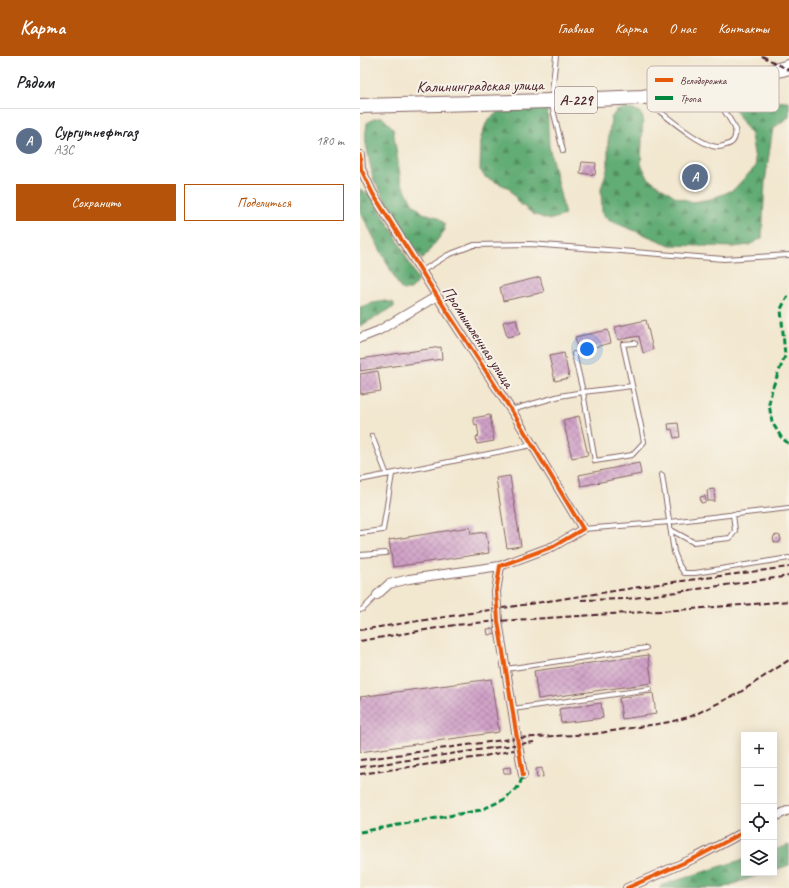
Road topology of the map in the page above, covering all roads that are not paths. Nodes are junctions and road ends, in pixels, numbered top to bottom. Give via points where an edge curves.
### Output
1 (556, 56) edge
2 (789, 67) edge
3 (779, 70) edge
4 (647, 97) edge
5 (642, 98) junction
6 (551, 102) junction
7 (647, 102) edge
8 (360, 106) edge
9 (661, 112) edge
10 (725, 112) edge
11 (563, 151) dead end
12 (360, 154) edge
13 (361, 170) edge
14 (789, 255) edge
15 (422, 272) junction
16 (437, 296) junction
17 (360, 338) edge
18 (636, 343) dead end
19 (574, 354) dead end
20 (632, 386) junction
21 (583, 392) junction
22 (511, 410) junction
23 (372, 436) dead end
24 (533, 445) junction
25 (389, 474) junction
26 (662, 475) dead end
27 (360, 480) edge
28 (789, 508) edge
29 (733, 514) junction
30 (670, 522) junction
31 (583, 529) junction
32 (671, 530) junction
33 (360, 533) edge
34 (386, 553) dead end
35 (360, 555) edge
36 (789, 558) edge
37 (500, 566) junction
38 (376, 595) joint
39 (360, 610) edge
40 (646, 648) dead end
41 (506, 669) junction
42 (650, 689) dead end
43 (513, 709) junction
44 (523, 775) dead end
45 (789, 810) edge
46 (777, 816) edge
47 (741, 834) edge
48 (627, 888) edge

1 - 6 lane
2 - 3 highway, Калининградская улица / А-229
4 - 5 highway, Калининградская улица / А-229
5 - 6 highway, Калининградская улица / А-229
5 - 7 lane
6 - 8 highway, Калининградская улица / А-229
6 - 11 lane
9 - 10 lane via 690,134 718,147 729,145 736,135 735,128
12 - 13 street, Промышленная улица
13 - 15 street, Промышленная улица via 373,194
14 - 15 lane via 724,259 530,244 474,245 448,255
15 - 16 street, Промышленная улица
16 - 17 street via 378,331
16 - 22 street, Промышленная улица
18 - 20 lane via 623,344
19 - 21 lane
20 - 21 lane
20 - 21 lane via 644,442 632,455 595,461
21 - 22 lane
22 - 24 street, Промышленная улица
23 - 25 lane
24 - 25 lane
24 - 31 street, Промышленная улица
25 - 27 lane
25 - 33 lane via 383,530
26 - 30 lane
28 - 29 lane
29 - 30 lane
29 - 32 lane via 735,532 730,538 693,542
30 - 31 lane
30 - 32 lane
31 - 37 street via 554,546
32 - 36 lane via 674,552 684,573
34 - 35 lane
37 - 38 street via 409,579 389,584
37 - 41 street via 496,592
38 - 39 lane
40 - 41 lane
41 - 43 street
42 - 43 lane
43 - 44 street
45 - 46 street
47 - 48 street via 697,857

